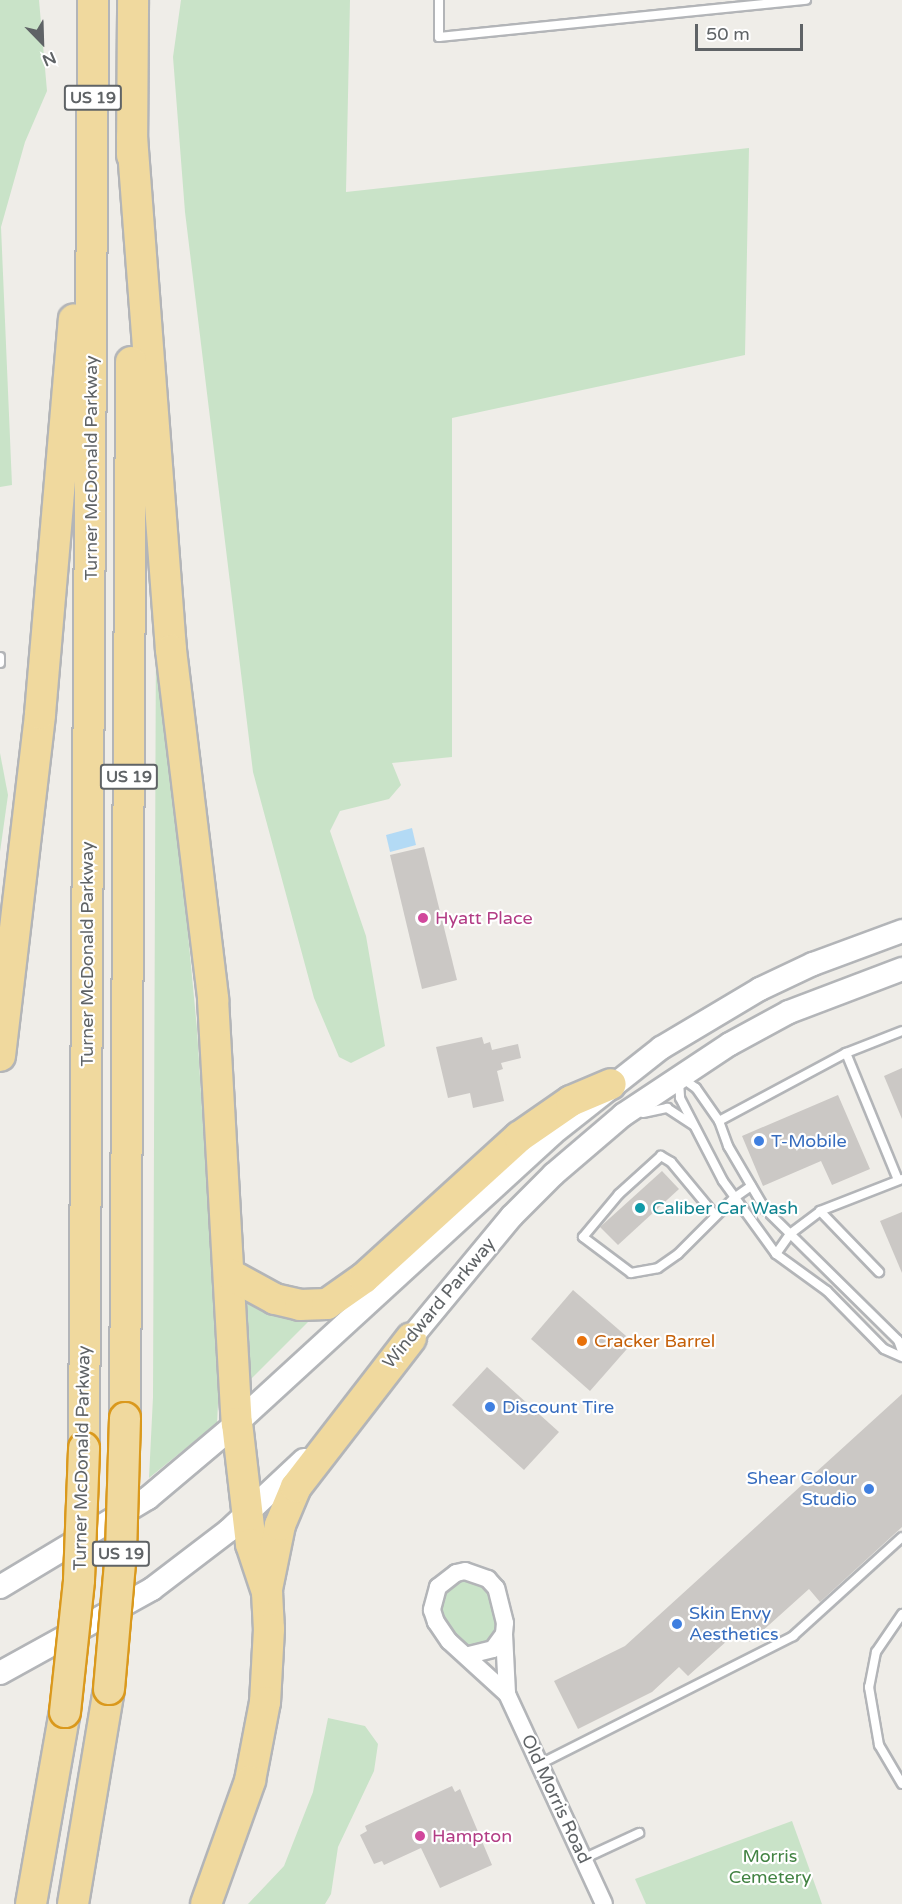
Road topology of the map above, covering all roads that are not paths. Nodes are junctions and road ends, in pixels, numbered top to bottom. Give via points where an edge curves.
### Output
1 (93, 0) edge
2 (133, 0) edge
3 (439, 0) edge
4 (806, 0) edge
5 (132, 137) junction
6 (93, 197) junction
7 (0, 657) edge
8 (0, 663) edge
9 (902, 931) edge
10 (902, 969) edge
11 (902, 1030) edge
12 (661, 1048) junction
13 (846, 1053) junction
14 (0, 1056) edge
15 (679, 1076) junction
16 (612, 1084) junction
17 (719, 1121) junction
18 (696, 1127) junction
19 (554, 1174) junction
20 (900, 1179) edge
21 (751, 1186) junction
22 (734, 1198) junction
23 (820, 1211) junction
24 (715, 1215) junction
25 (790, 1234) junction
26 (776, 1254) junction
27 (879, 1272) dead end
28 (229, 1274) junction
29 (411, 1338) junction
30 (902, 1350) edge
31 (902, 1357) edge
32 (237, 1423) junction
33 (247, 1514) junction
34 (902, 1537) edge
35 (0, 1587) edge
36 (267, 1592) junction
37 (902, 1614) edge
38 (504, 1634) junction
39 (469, 1655) junction
40 (0, 1673) edge
41 (507, 1694) junction
42 (540, 1764) junction
43 (902, 1784) edge
44 (639, 1833) dead end
45 (584, 1859) junction
46 (31, 1904) edge
47 (72, 1904) edge
48 (206, 1904) edge
49 (604, 1904) edge

1 - 6 highway, Turner McDonald Parkway / US 19
2 - 5 highway, US 19
3 - 4 lane via 440,37
5 - 28 highway via 171,650 213,999
5 - 47 highway, US 19, bridge via 121,1553 109,1689
6 - 14 highway via 75,312 40,714
6 - 46 highway, Turner McDonald Parkway / US 19, bridge via 84,1448 79,1580 64,1712
7 - 8 lane
9 - 12 main road via 813,964 760,989
10 - 15 main road, Windward Parkway via 789,1012
11 - 13 lane
12 - 15 main road
12 - 16 main road
13 - 17 lane
13 - 20 lane
15 - 17 lane via 696,1088
15 - 18 lane via 680,1098
15 - 19 main road, Windward Parkway via 623,1115
16 - 28 highway via 571,1101 519,1137 364,1278 327,1304 300,1305 275,1299
16 - 32 main road via 543,1142
17 - 21 lane
18 - 19 lane via 667,1108 651,1108 618,1126
18 - 22 lane
19 - 29 main road, Windward Parkway via 471,1263
20 - 23 lane
21 - 22 lane
21 - 25 lane via 765,1209
22 - 24 lane
22 - 26 lane
23 - 25 lane
23 - 27 lane
24 - 24 lane via 671,1162 661,1156 619,1194 584,1238 631,1273 657,1268 678,1254
25 - 26 lane
25 - 30 lane via 898,1340
26 - 31 lane via 827,1291 884,1349
28 - 32 highway
29 - 33 main road, Windward Parkway via 303,1461
29 - 36 highway via 296,1487 280,1525
32 - 33 highway
32 - 35 main road via 148,1497
33 - 36 highway via 251,1544
33 - 40 main road, Windward Parkway via 152,1589
34 - 42 lane via 793,1636
36 - 48 highway via 269,1660 259,1741 240,1818
37 - 43 lane via 876,1652 869,1688 879,1745
38 - 39 street via 487,1652
38 - 39 street, Old Morris Road via 504,1611 496,1588 475,1573 456,1573 438,1587 432,1610 442,1632
38 - 41 street, Old Morris Road
39 - 41 street, Old Morris Road
41 - 42 street, Old Morris Road
42 - 45 street, Old Morris Road
44 - 45 lane
45 - 49 street, Old Morris Road

